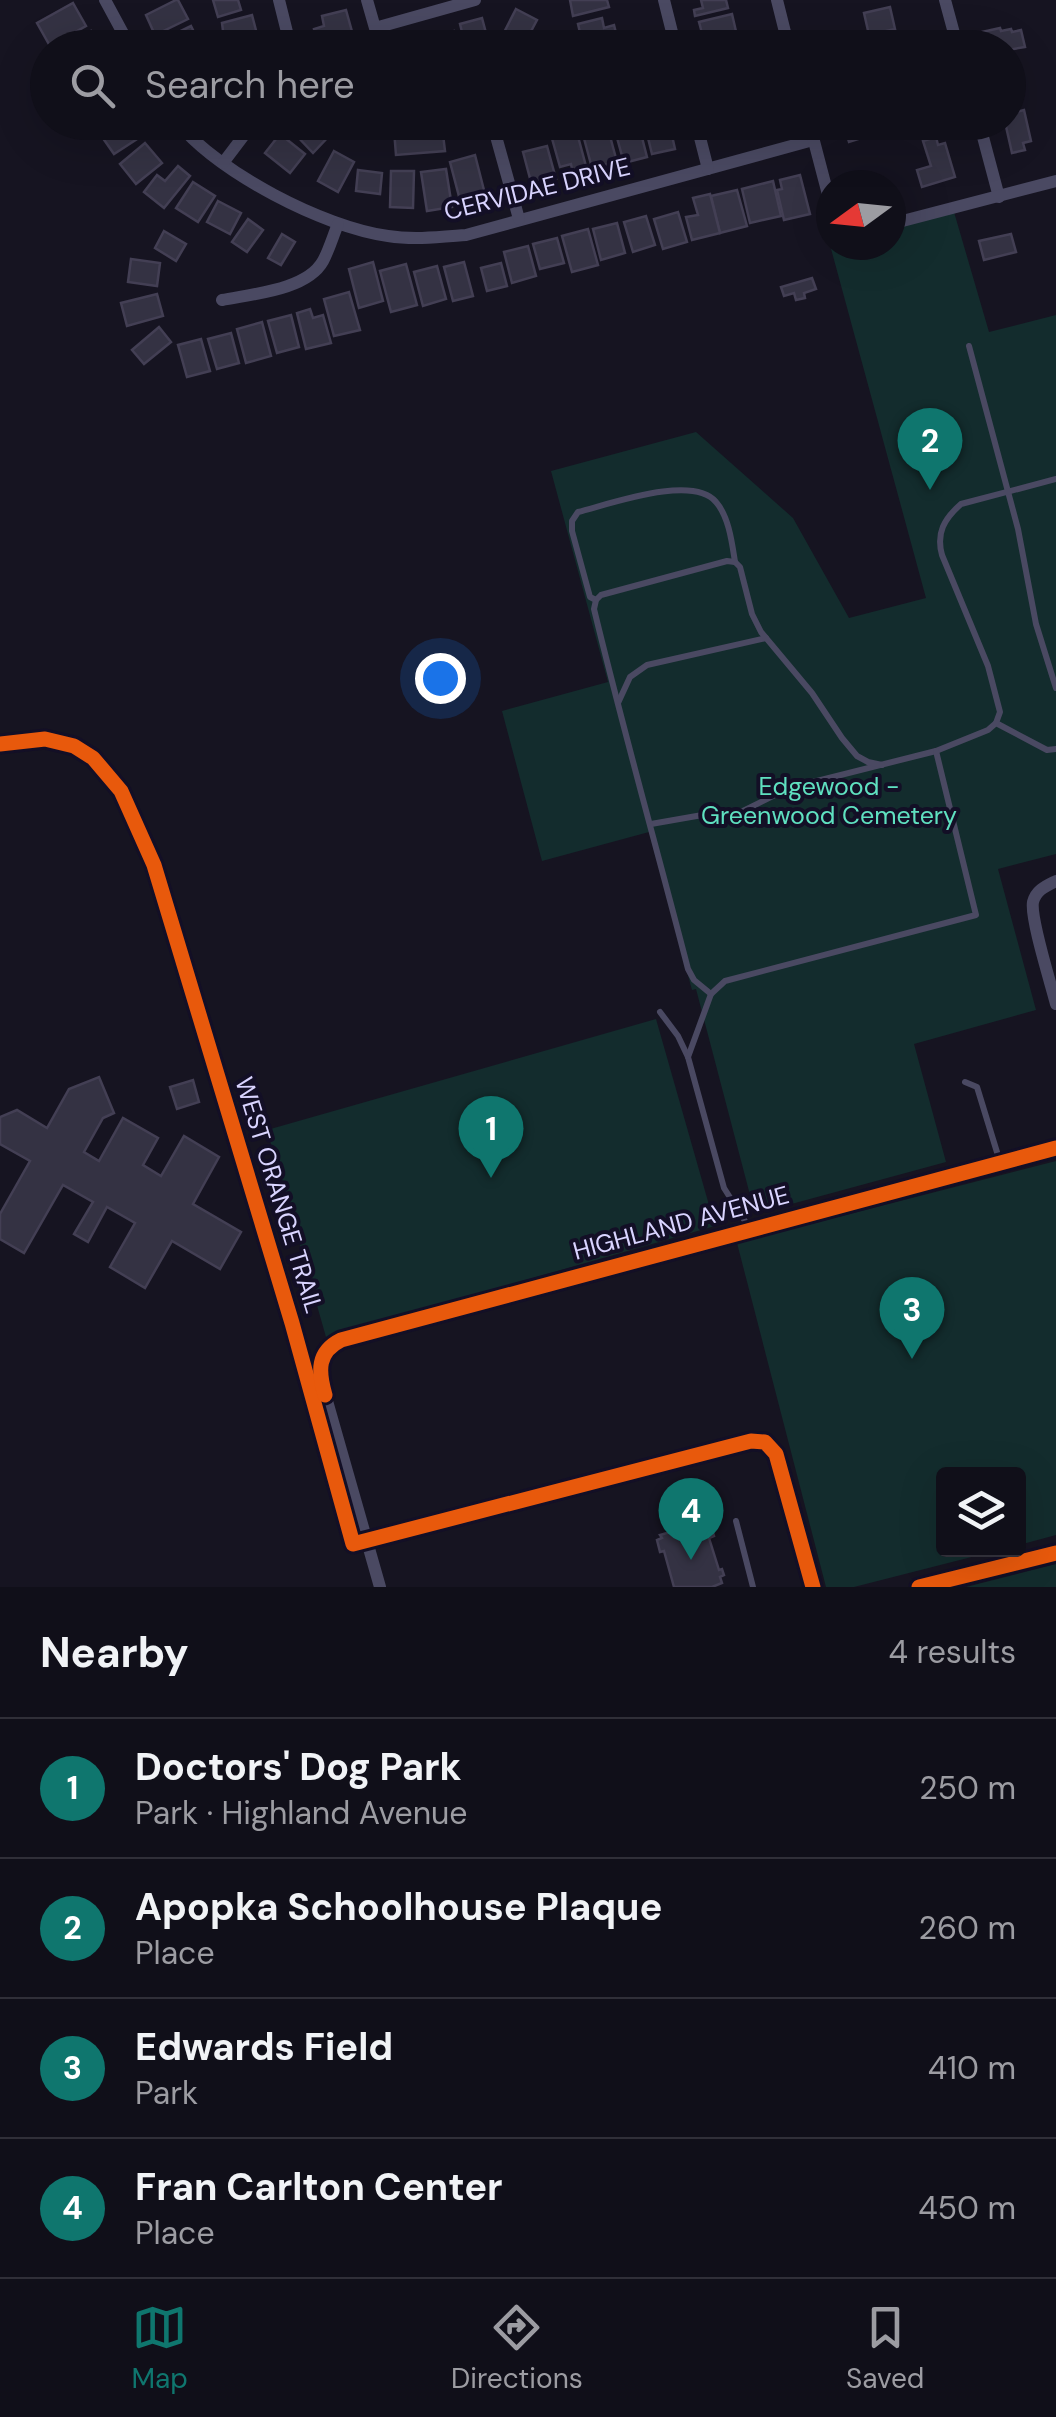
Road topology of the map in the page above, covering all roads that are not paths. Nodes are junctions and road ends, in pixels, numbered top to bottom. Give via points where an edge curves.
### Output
1 (105, 0) edge
2 (279, 0) edge
3 (367, 0) edge
4 (476, 0) edge
5 (664, 0) edge
6 (777, 0) edge
7 (946, 0) edge
8 (121, 30) edge
9 (286, 30) edge
10 (672, 30) edge
11 (784, 30) edge
12 (954, 30) edge
13 (197, 140) edge
14 (240, 140) edge
15 (497, 140) edge
16 (700, 140) edge
17 (813, 140) joint
18 (983, 140) edge
19 (223, 163) junction
20 (708, 170) junction
21 (821, 170) edge
22 (1056, 181) edge
23 (999, 197) junction
24 (518, 219) junction
25 (906, 220) edge
26 (338, 224) junction
27 (222, 300) dead end
28 (969, 346) dead end
29 (1056, 479) edge
30 (1008, 492) junction
31 (735, 562) junction
32 (596, 600) junction
33 (766, 638) junction
34 (1056, 688) edge
35 (617, 704) junction
36 (996, 723) junction
37 (1056, 748) edge
38 (936, 751) junction
39 (882, 764) junction
40 (651, 824) junction
41 (1056, 881) edge
42 (712, 994) junction
43 (1056, 1004) edge
44 (660, 1012) dead end
45 (688, 1057) junction
46 (965, 1082) dead end
47 (1056, 1148) edge
48 (1000, 1163) junction
49 (751, 1230) junction
50 (736, 1521) dead end
51 (380, 1587) edge
52 (754, 1587) edge

1 - 8 street
2 - 9 street
3 - 4 street via 375,28
5 - 10 street
6 - 11 street
7 - 12 street
13 - 19 street, CERVIDAE DRIVE
14 - 19 street
15 - 24 street
16 - 20 street
17 - 20 street, CERVIDAE DRIVE
17 - 21 street
18 - 23 street
19 - 26 street, CERVIDAE DRIVE
20 - 24 street, CERVIDAE DRIVE
22 - 23 street
23 - 25 street
24 - 26 street, CERVIDAE DRIVE via 466,235 421,238
26 - 27 street via 322,264 306,280
28 - 30 lane
29 - 30 lane
30 - 34 lane
30 - 36 lane via 961,504 941,527 938,542 988,666 1000,712
31 - 32 lane
31 - 32 lane via 718,503 693,490 676,488 578,512 572,530
31 - 33 lane
32 - 35 lane
33 - 35 lane via 646,665 630,677
33 - 39 lane via 857,756
35 - 40 lane
36 - 37 lane via 1047,750
36 - 38 lane
38 - 39 lane
38 - 42 lane via 976,914 724,981
39 - 40 lane via 789,788 744,812
40 - 42 lane via 688,969
41 - 43 street via 1033,899
42 - 45 lane
44 - 45 lane
45 - 49 lane via 724,1188
46 - 48 lane via 976,1087
47 - 48 street, HIGHLAND AVENUE
48 - 49 street, HIGHLAND AVENUE
49 - 51 street, HIGHLAND AVENUE via 330,1346 322,1354 321,1380
50 - 52 lane

